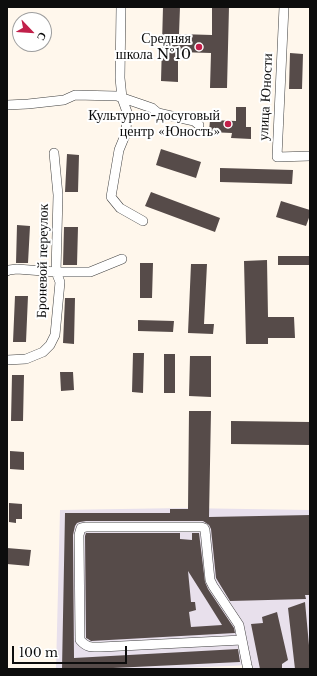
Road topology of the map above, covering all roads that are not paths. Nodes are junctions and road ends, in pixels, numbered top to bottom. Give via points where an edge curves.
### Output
1 (120, 7) edge
2 (284, 7) edge
3 (122, 98) junction
4 (7, 105) edge
5 (199, 125) dead end
6 (54, 153) dead end
7 (310, 156) edge
8 (144, 221) dead end
9 (122, 259) dead end
10 (7, 272) edge
11 (56, 272) junction
12 (7, 360) edge
13 (242, 640) junction
14 (248, 669) edge

1 - 3 street
2 - 7 street, улица Юности via 277,157
3 - 4 street via 75,95 64,100
3 - 5 street via 152,108 158,113 194,121
3 - 8 street via 127,112 126,133 119,150 111,197 120,208
6 - 11 street, Броневой переулок via 58,195
9 - 11 street via 90,272
10 - 11 street via 17,269
11 - 12 street, Броневой переулок via 60,282 55,335 50,345 43,352 26,359
13 - 13 street via 101,647 85,645 80,640 81,528 204,528 210,580 239,625
13 - 14 street

